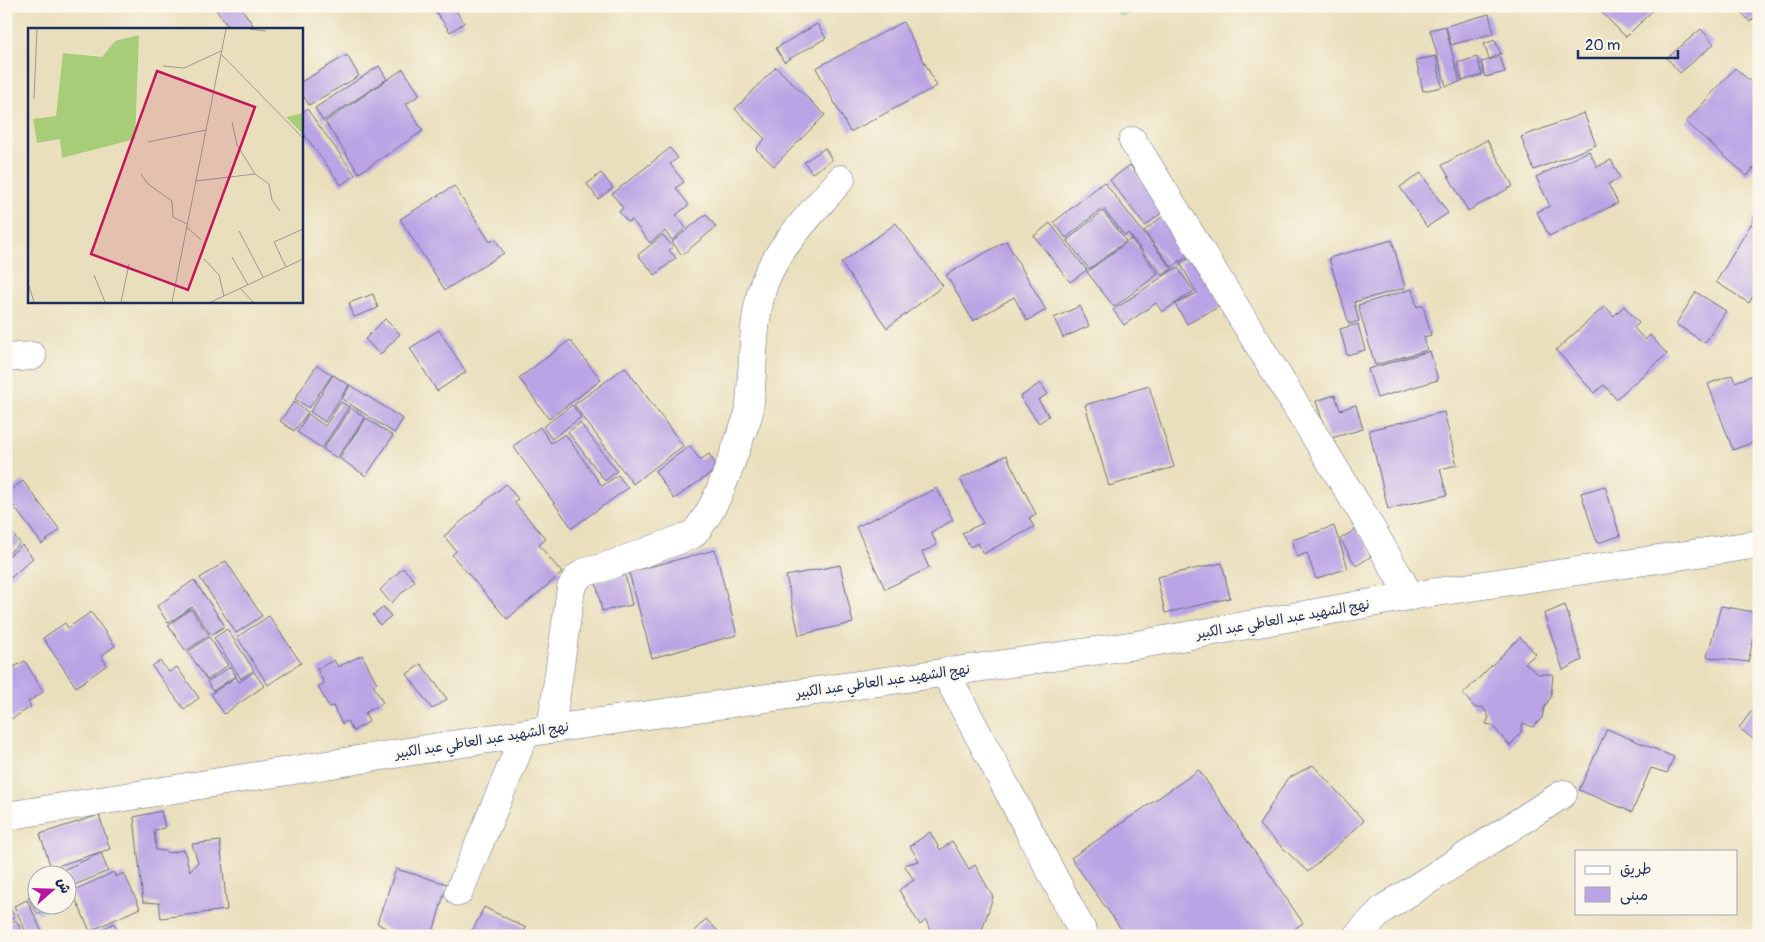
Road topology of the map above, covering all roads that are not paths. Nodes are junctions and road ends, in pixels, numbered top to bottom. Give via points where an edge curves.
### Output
1 (1133, 141) dead end
2 (841, 179) dead end
3 (1759, 544) edge
4 (1410, 596) junction
5 (945, 672) junction
6 (538, 731) junction
7 (1563, 794) dead end
8 (6, 816) edge
9 (459, 892) dead end
10 (1085, 936) edge
11 (1357, 936) edge

1 - 4 street via 1366,518
2 - 6 street via 789,241 771,268 762,290 748,414 716,496 699,528 692,535 585,572 577,578 570,588
3 - 4 street, نهج الشهيد عبد العاطي عبد الكبير
4 - 5 street, نهج الشهيد عبد العاطي عبد الكبير via 1136,645
5 - 6 street, نهج الشهيد عبد العاطي عبد الكبير
5 - 10 street
6 - 8 street, نهج الشهيد عبد العاطي عبد الكبير
6 - 9 street
7 - 11 street via 1382,909

